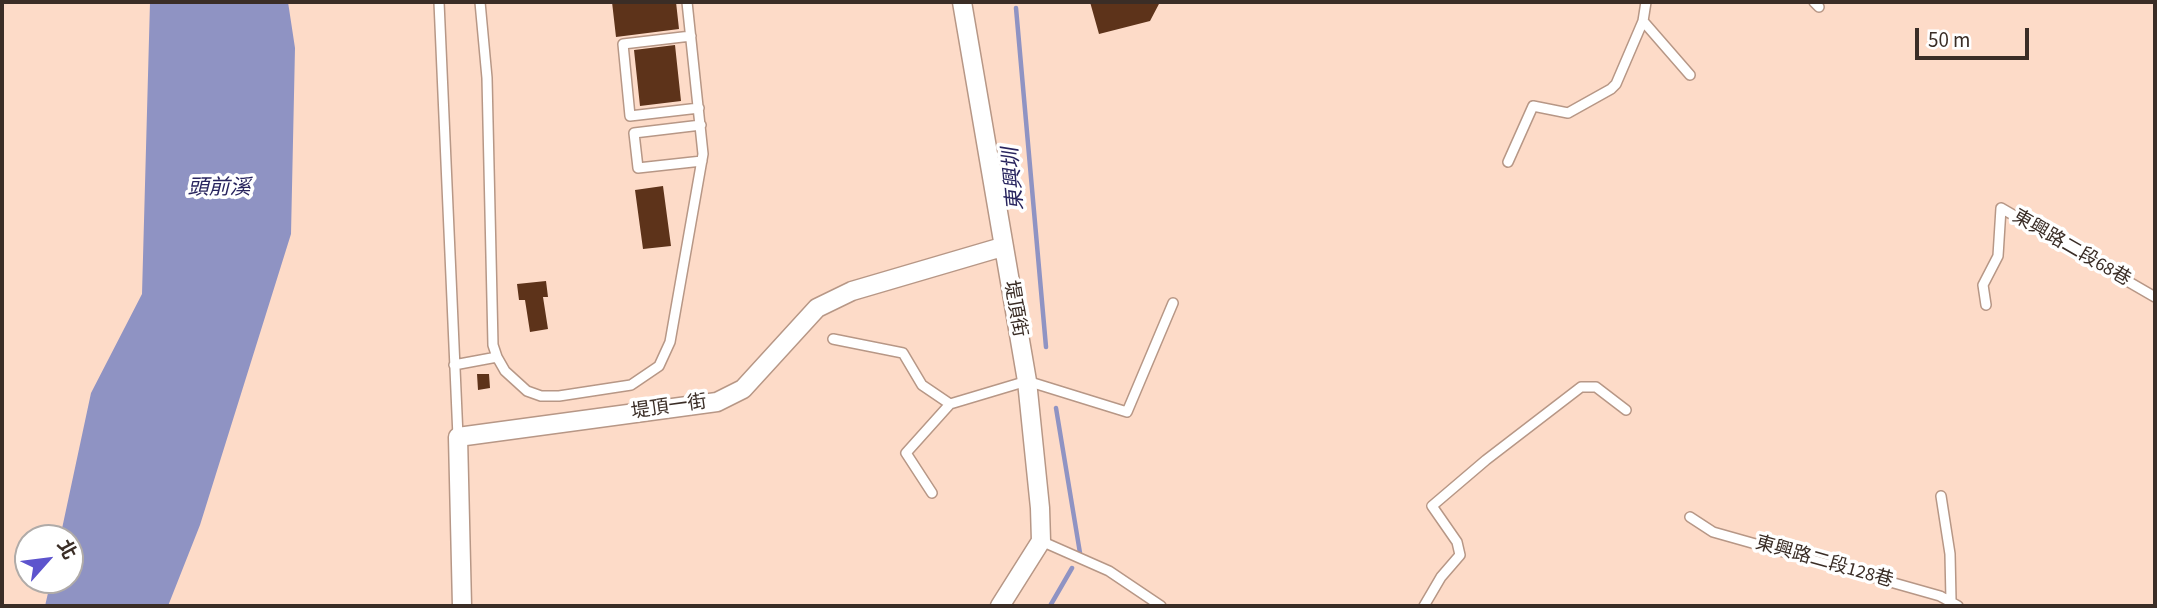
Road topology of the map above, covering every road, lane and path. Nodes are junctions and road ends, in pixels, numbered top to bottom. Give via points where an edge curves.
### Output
1 (439, 2) edge
2 (480, 2) edge
3 (687, 2) edge
4 (962, 2) edge
5 (1646, 2) edge
6 (1643, 21) junction
7 (691, 36) junction
8 (1690, 75) dead end
9 (699, 108) junction
10 (701, 125) junction
11 (702, 161) junction
12 (1508, 162) dead end
13 (1002, 247) junction
14 (2155, 297) edge
15 (1173, 303) dead end
16 (1986, 304) dead end
17 (833, 339) dead end
18 (497, 357) junction
19 (454, 365) junction
20 (1027, 381) junction
21 (950, 404) junction
22 (1626, 410) dead end
23 (458, 438) junction
24 (932, 493) dead end
25 (1941, 496) dead end
26 (1690, 517) dead end
27 (1041, 541) junction
28 (1955, 603) edge
29 (462, 606) edge
30 (1000, 606) edge
31 (1161, 606) edge
32 (1424, 606) edge

1 - 19 lane
2 - 18 lane via 487,78 492,330
3 - 7 lane
4 - 13 street, 堤頂街
5 - 6 lane
6 - 8 lane
6 - 12 lane via 1616,84 1568,113 1533,106
7 - 9 lane
7 - 9 lane via 623,44 630,116
9 - 10 lane
10 - 11 lane
10 - 11 lane via 634,133 638,169
11 - 18 lane via 670,342 659,366 620,388 541,396 515,382
13 - 20 street, 堤頂街
13 - 23 street, 堤頂一街 via 852,291 817,308 743,389 717,402
14 - 16 lane, 東興路二段68巷 via 2001,208 1998,256 1983,285
15 - 20 lane via 1127,412
17 - 21 lane via 902,353 922,385
18 - 19 lane
19 - 23 lane
20 - 21 lane
20 - 27 street, 堤頂街
21 - 24 lane via 906,453
22 - 32 lane via 1596,387 1581,387 1432,506 1457,542 1460,555
23 - 29 street
25 - 28 lane
26 - 28 lane, 東興路二段128巷 via 1713,532
27 - 30 street
27 - 31 lane via 1109,571

